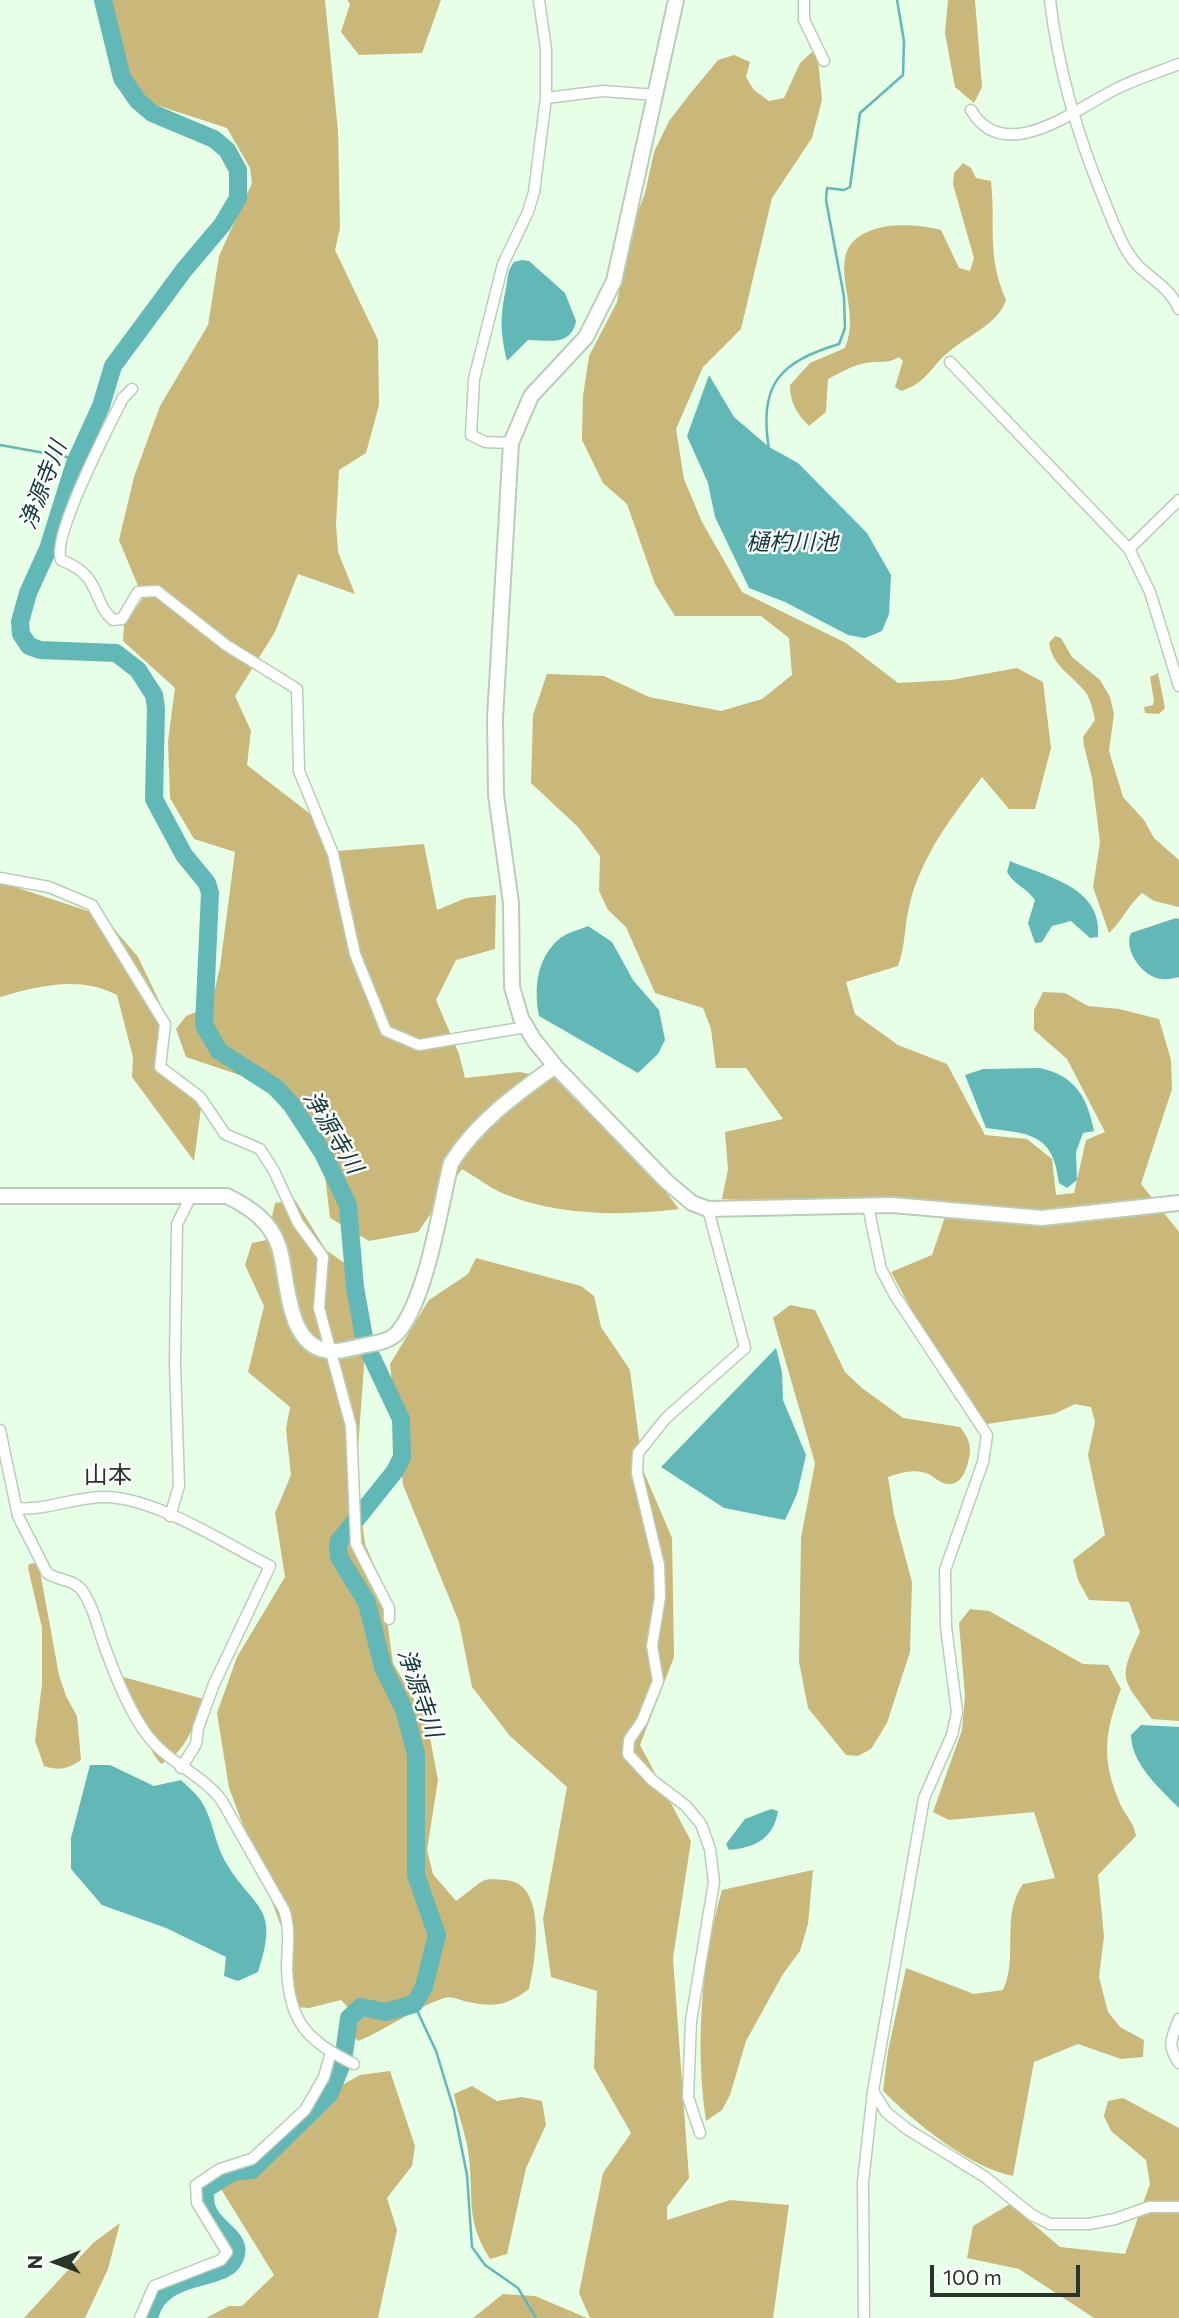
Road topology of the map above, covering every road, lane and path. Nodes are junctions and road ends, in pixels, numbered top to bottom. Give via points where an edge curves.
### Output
1 (539, 0) edge
2 (676, 0) edge
3 (804, 0) edge
4 (1050, 0) edge
5 (824, 61) dead end
6 (1179, 64) edge
7 (656, 95) junction
8 (546, 98) junction
9 (971, 110) dead end
10 (1071, 113) junction
11 (1179, 309) edge
12 (950, 362) dead end
13 (132, 389) dead end
14 (511, 443) junction
15 (1179, 500) edge
16 (1129, 549) junction
17 (1179, 686) edge
18 (0, 878) edge
19 (526, 1027) junction
20 (555, 1066) junction
21 (192, 1194) junction
22 (0, 1196) edge
23 (1179, 1203) edge
24 (868, 1206) junction
25 (708, 1209) junction
26 (336, 1351) junction
27 (0, 1430) edge
28 (17, 1508) junction
29 (170, 1516) junction
30 (389, 1619) dead end
31 (181, 1768) junction
32 (1179, 2020) edge
33 (1177, 2030) edge
34 (331, 2052) junction
35 (1179, 2063) edge
36 (354, 2064) dead end
37 (873, 2091) junction
38 (699, 2133) dead end
39 (1179, 2207) edge
40 (140, 2318) edge
41 (864, 2318) edge

1 - 8 street
2 - 7 street
3 - 5 street via 804,20
4 - 10 street
6 - 10 street via 1119,87
7 - 8 street via 603,91
7 - 14 street via 614,281 586,337 531,396
8 - 14 street via 534,192 503,264 474,380 471,435 485,442
9 - 10 street via 978,122 1005,135 1024,134
10 - 11 street via 1125,249 1138,269 1172,294
12 - 16 street
13 - 19 street via 123,398 82,484 66,527 61,560 90,579 113,620 122,620 138,592 157,591 226,645 297,688 299,771 333,854 355,954 386,1031 419,1045
14 - 19 street via 495,718 496,795 510,903 512,987
15 - 16 street
16 - 17 street via 1150,592
18 - 26 street via 49,887 92,905 165,1024 160,1067 200,1097 225,1134 260,1149 298,1223 323,1257 319,1308
19 - 20 street
20 - 25 street via 666,1181 692,1203
20 - 26 street via 499,1108 451,1163 413,1307 399,1331 380,1342
21 - 22 street
21 - 26 street via 227,1196 259,1215 279,1246 299,1329 307,1339
21 - 29 street via 177,1224 179,1486
23 - 24 street via 1042,1218
24 - 25 street
24 - 37 street via 881,1269 987,1435 945,1570 946,1627 957,1712 952,1735 924,1798
25 - 38 street via 745,1348 666,1418 638,1453 636,1473 659,1565 660,1597 652,1646 658,1681 629,1740 628,1754 686,1806 701,1824 710,1849 714,1882 691,2021 688,2097
26 - 30 street via 351,1426 356,1544 389,1608
27 - 28 street
28 - 29 street via 105,1497 128,1499
28 - 31 street via 47,1573 68,1580 86,1597 115,1676 152,1741
29 - 31 street via 270,1566 214,1684 196,1744
31 - 34 street via 213,1788 284,1910 289,1926 287,1970 292,2010 313,2041
32 - 33 street
33 - 35 street via 1170,2047
34 - 36 street
34 - 40 street via 324,2077 305,2110 252,2159 220,2169 196,2185 197,2203 227,2252 221,2260 154,2286
37 - 39 street via 886,2112 907,2129 1050,2224 1089,2224 1149,2207
37 - 41 street via 863,2182

